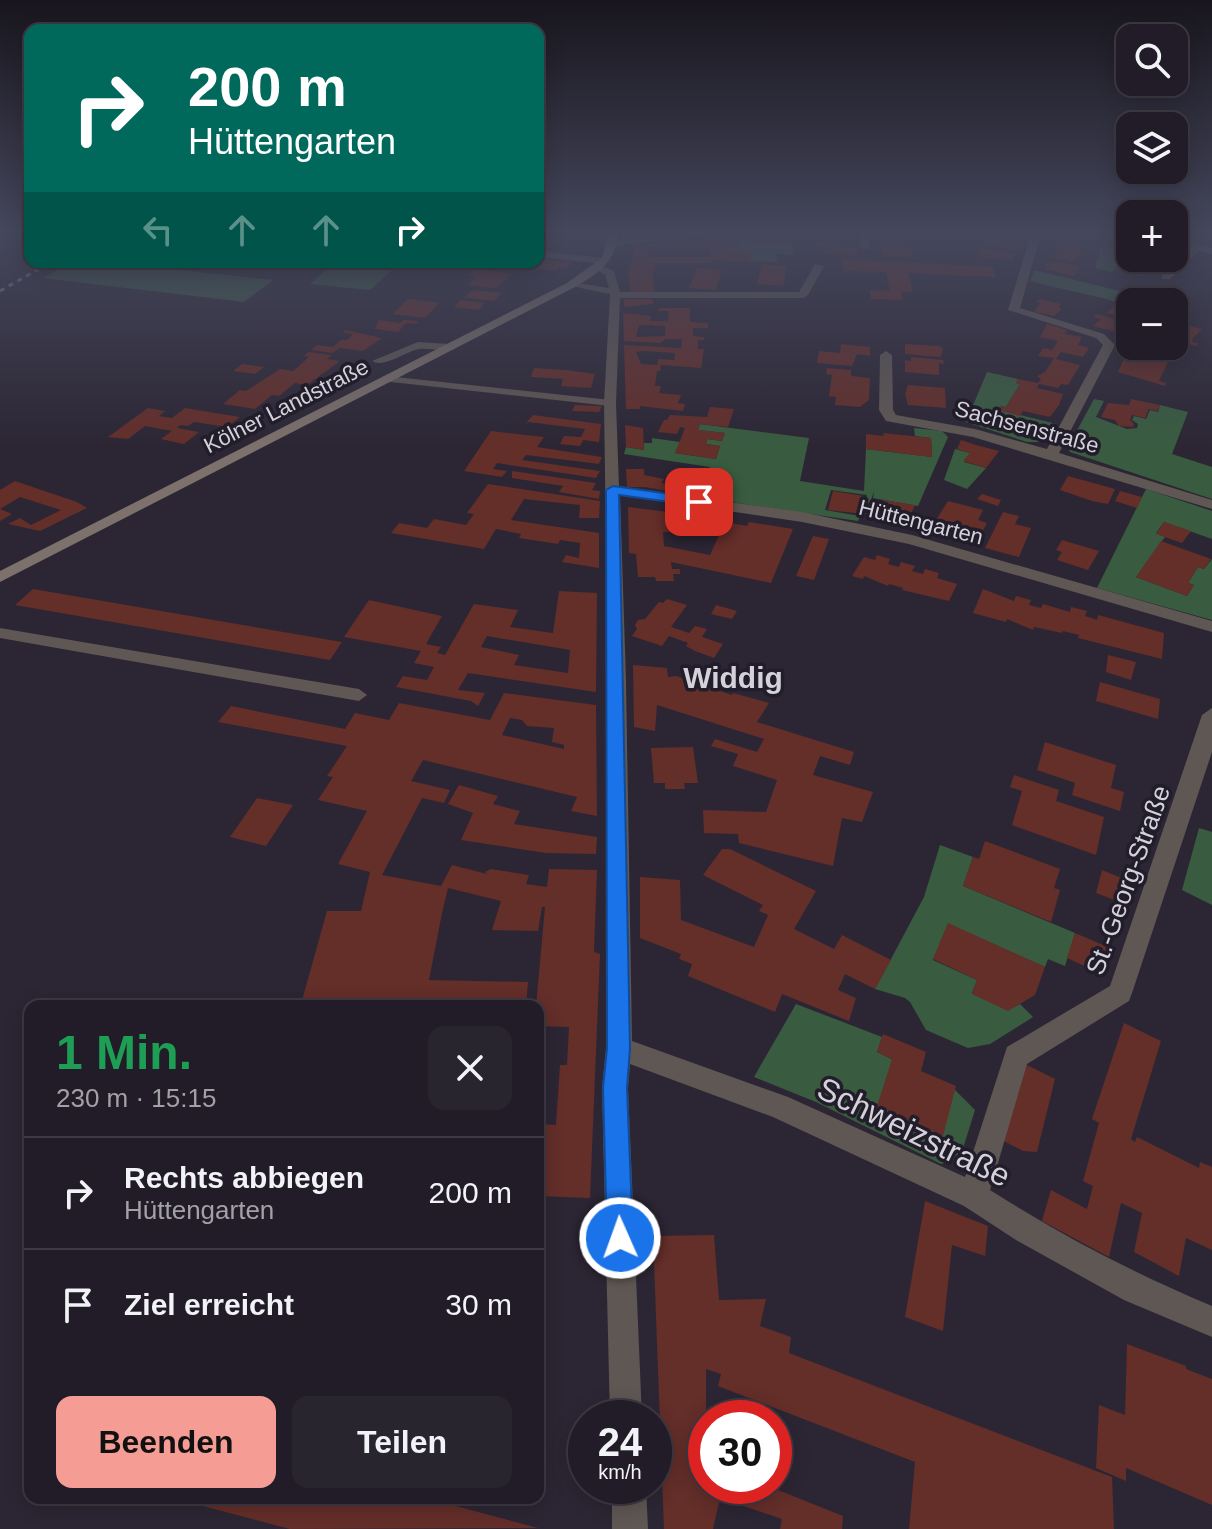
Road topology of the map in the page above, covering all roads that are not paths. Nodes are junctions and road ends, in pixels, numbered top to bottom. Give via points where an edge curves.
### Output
1 (531, 305) edge
2 (614, 305) edge
3 (1015, 305) edge
4 (449, 347) junction
5 (886, 355) dead end
6 (377, 361) dead end
7 (386, 379) junction
8 (610, 403) junction
9 (1051, 454) junction
10 (613, 490) junction
11 (1212, 505) edge
12 (0, 577) edge
13 (1212, 627) edge
14 (0, 633) edge
15 (359, 695) dead end
16 (1212, 715) edge
17 (619, 1048) junction
18 (974, 1196) junction
19 (1212, 1322) edge
20 (625, 1400) edge
21 (629, 1504) edge
22 (630, 1529) edge

1 - 4 main road, Kölner Landstraße
2 - 8 street
3 - 9 street via 1014,310 1100,336 1109,345
4 - 6 lane via 418,345
4 - 7 main road, Kölner Landstraße
5 - 9 street, Sachsenstraße via 886,410 891,418 959,429
7 - 8 lane
7 - 12 main road, Kölner Landstraße
8 - 10 street
9 - 11 street, Sachsenstraße
10 - 13 street, Hüttengarten via 802,517 912,540
10 - 17 street
14 - 15 lane
16 - 18 street, St.-Georg-Straße via 1120,993 1016,1056
17 - 18 street, Schweizstraße via 779,1106
17 - 20 street via 615,1088
18 - 19 street, Schweizstraße via 1135,1289
21 - 22 street

